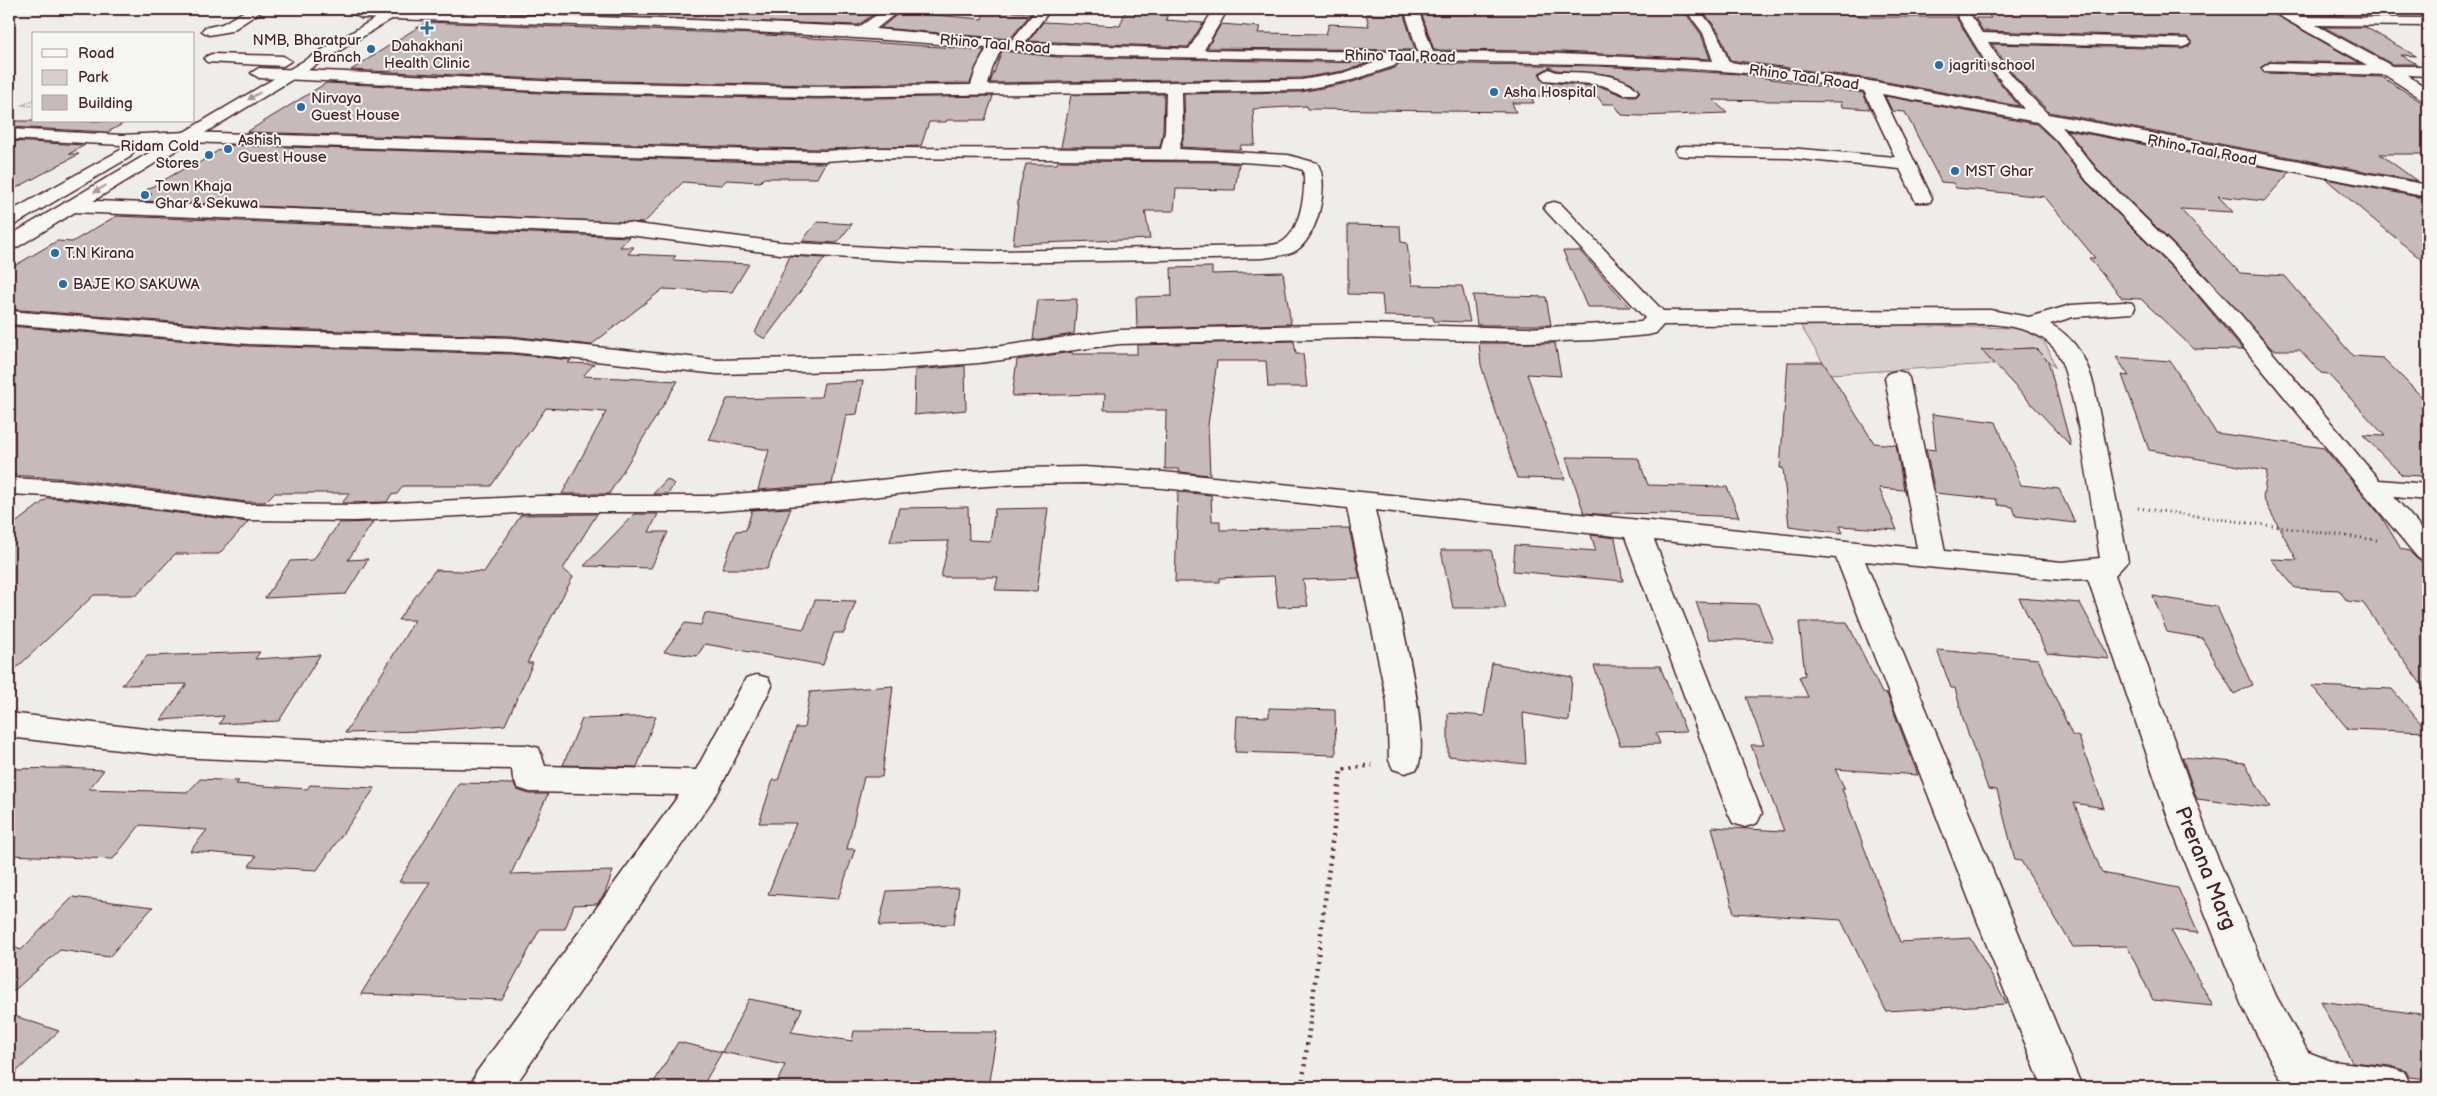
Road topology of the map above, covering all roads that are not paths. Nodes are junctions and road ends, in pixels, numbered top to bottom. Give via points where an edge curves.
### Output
1 (258, 9) edge
2 (713, 9) edge
3 (894, 9) edge
4 (1044, 9) edge
5 (1221, 9) edge
6 (1411, 9) edge
7 (1692, 9) edge
8 (1960, 9) edge
9 (2274, 9) edge
10 (365, 11) edge
11 (396, 12) edge
12 (2297, 21) junction
13 (2428, 22) edge
14 (345, 23) dead end
15 (692, 24) junction
16 (210, 31) dead end
17 (862, 32) junction
18 (1978, 37) junction
19 (2183, 42) dead end
20 (996, 45) junction
21 (1014, 47) junction
22 (296, 52) dead end
23 (1194, 54) junction
24 (1419, 56) junction
25 (1539, 58) junction
26 (212, 59) dead end
27 (280, 61) junction
28 (312, 62) junction
29 (1723, 66) junction
30 (2270, 68) dead end
31 (2388, 70) junction
32 (2428, 71) edge
33 (259, 73) junction
34 (291, 74) junction
35 (830, 77) dead end
36 (242, 83) dead end
37 (1870, 86) junction
38 (1174, 88) junction
39 (978, 90) junction
40 (1630, 91) dead end
41 (818, 92) junction
42 (2428, 96) edge
43 (2042, 118) junction
44 (182, 129) edge
45 (9, 134) edge
46 (147, 139) junction
47 (1684, 151) dead end
48 (1169, 155) junction
49 (1906, 164) junction
50 (2428, 191) edge
51 (1923, 198) dead end
52 (72, 206) junction
53 (1554, 208) dead end
54 (9, 220) edge
55 (9, 244) edge
56 (2124, 308) dead end
57 (9, 318) edge
58 (1657, 318) junction
59 (2030, 324) junction
60 (1897, 378) dead end
61 (9, 486) edge
62 (2371, 487) junction
63 (2428, 492) edge
64 (1359, 500) junction
65 (1636, 530) junction
66 (2426, 549) edge
67 (1847, 551) junction
68 (1933, 559) junction
69 (2099, 570) junction
70 (758, 686) dead end
71 (9, 725) edge
72 (1406, 760) road end
73 (706, 784) junction
74 (1745, 813) dead end
75 (490, 1087) edge
76 (2062, 1087) edge
77 (2391, 1087) edge

1 - 16 main road via 226,28
2 - 15 main road
3 - 17 main road
4 - 21 main road
5 - 23 main road
6 - 24 main road
7 - 29 main road via 1710,33
8 - 18 main road
9 - 12 main road
10 - 11 main road, Rhino Taal Road
10 - 14 main road
11 - 15 main road, Rhino Taal Road
11 - 28 main road
12 - 13 main road
12 - 31 main road
15 - 17 main road, Rhino Taal Road
17 - 20 main road, Rhino Taal Road
18 - 19 main road
18 - 43 main road via 1990,58
20 - 21 main road, Rhino Taal Road
20 - 39 main road
21 - 23 main road, Rhino Taal Road
22 - 27 main road
23 - 24 main road, Rhino Taal Road
24 - 25 main road, Rhino Taal Road
24 - 38 main road via 1346,77 1301,85
25 - 29 main road, Rhino Taal Road
25 - 40 main road via 1550,76 1614,83
26 - 27 main road
27 - 28 main road
27 - 33 main road
28 - 34 main road
29 - 37 main road, Rhino Taal Road
30 - 31 main road
31 - 32 main road
31 - 42 main road
33 - 34 main road
33 - 36 main road
34 - 41 main road via 563,87
34 -> 44 main road
35 - 41 main road
37 - 43 main road, Rhino Taal Road
37 - 49 main road
38 - 39 main road
38 - 48 main road via 1174,132
39 - 41 main road
43 - 50 main road, Rhino Taal Road
43 - 62 main road via 2062,136 2093,178 2234,320
44 - 46 main road
44 - 48 main road via 759,155
44 -> 52 main road
45 - 46 main road
46 - 54 main road
47 - 49 main road via 1789,153
48 - 52 main road via 1261,157 1311,167 1314,172 1312,199 1302,236 1290,247 1263,252 994,257 906,255 780,248 629,229
49 - 51 main road
52 - 55 main road
53 - 58 main road
56 - 59 main road via 2071,311
57 - 58 main road via 248,337 511,345 718,367 885,363 979,356 1119,337 1221,333 1593,333 1648,328
58 - 59 main road via 1990,317
59 - 69 main road via 2050,333 2069,351 2082,384 2114,561
60 - 68 main road
61 - 64 main road via 68,489 247,512 354,514 540,504 706,504 942,481 1084,475
62 - 63 main road
62 - 66 main road
64 - 65 main road
64 - 72 main road via 1403,702
65 - 67 main road
65 - 74 main road
67 - 68 main road
67 - 76 main road
68 - 69 main road via 2062,571
69 - 77 main road, Prerana Marg via 2190,830 2261,1006 2294,1065 2330,1080
70 - 73 main road
71 - 73 main road via 179,745 392,755 528,757 530,779
73 - 75 main road

